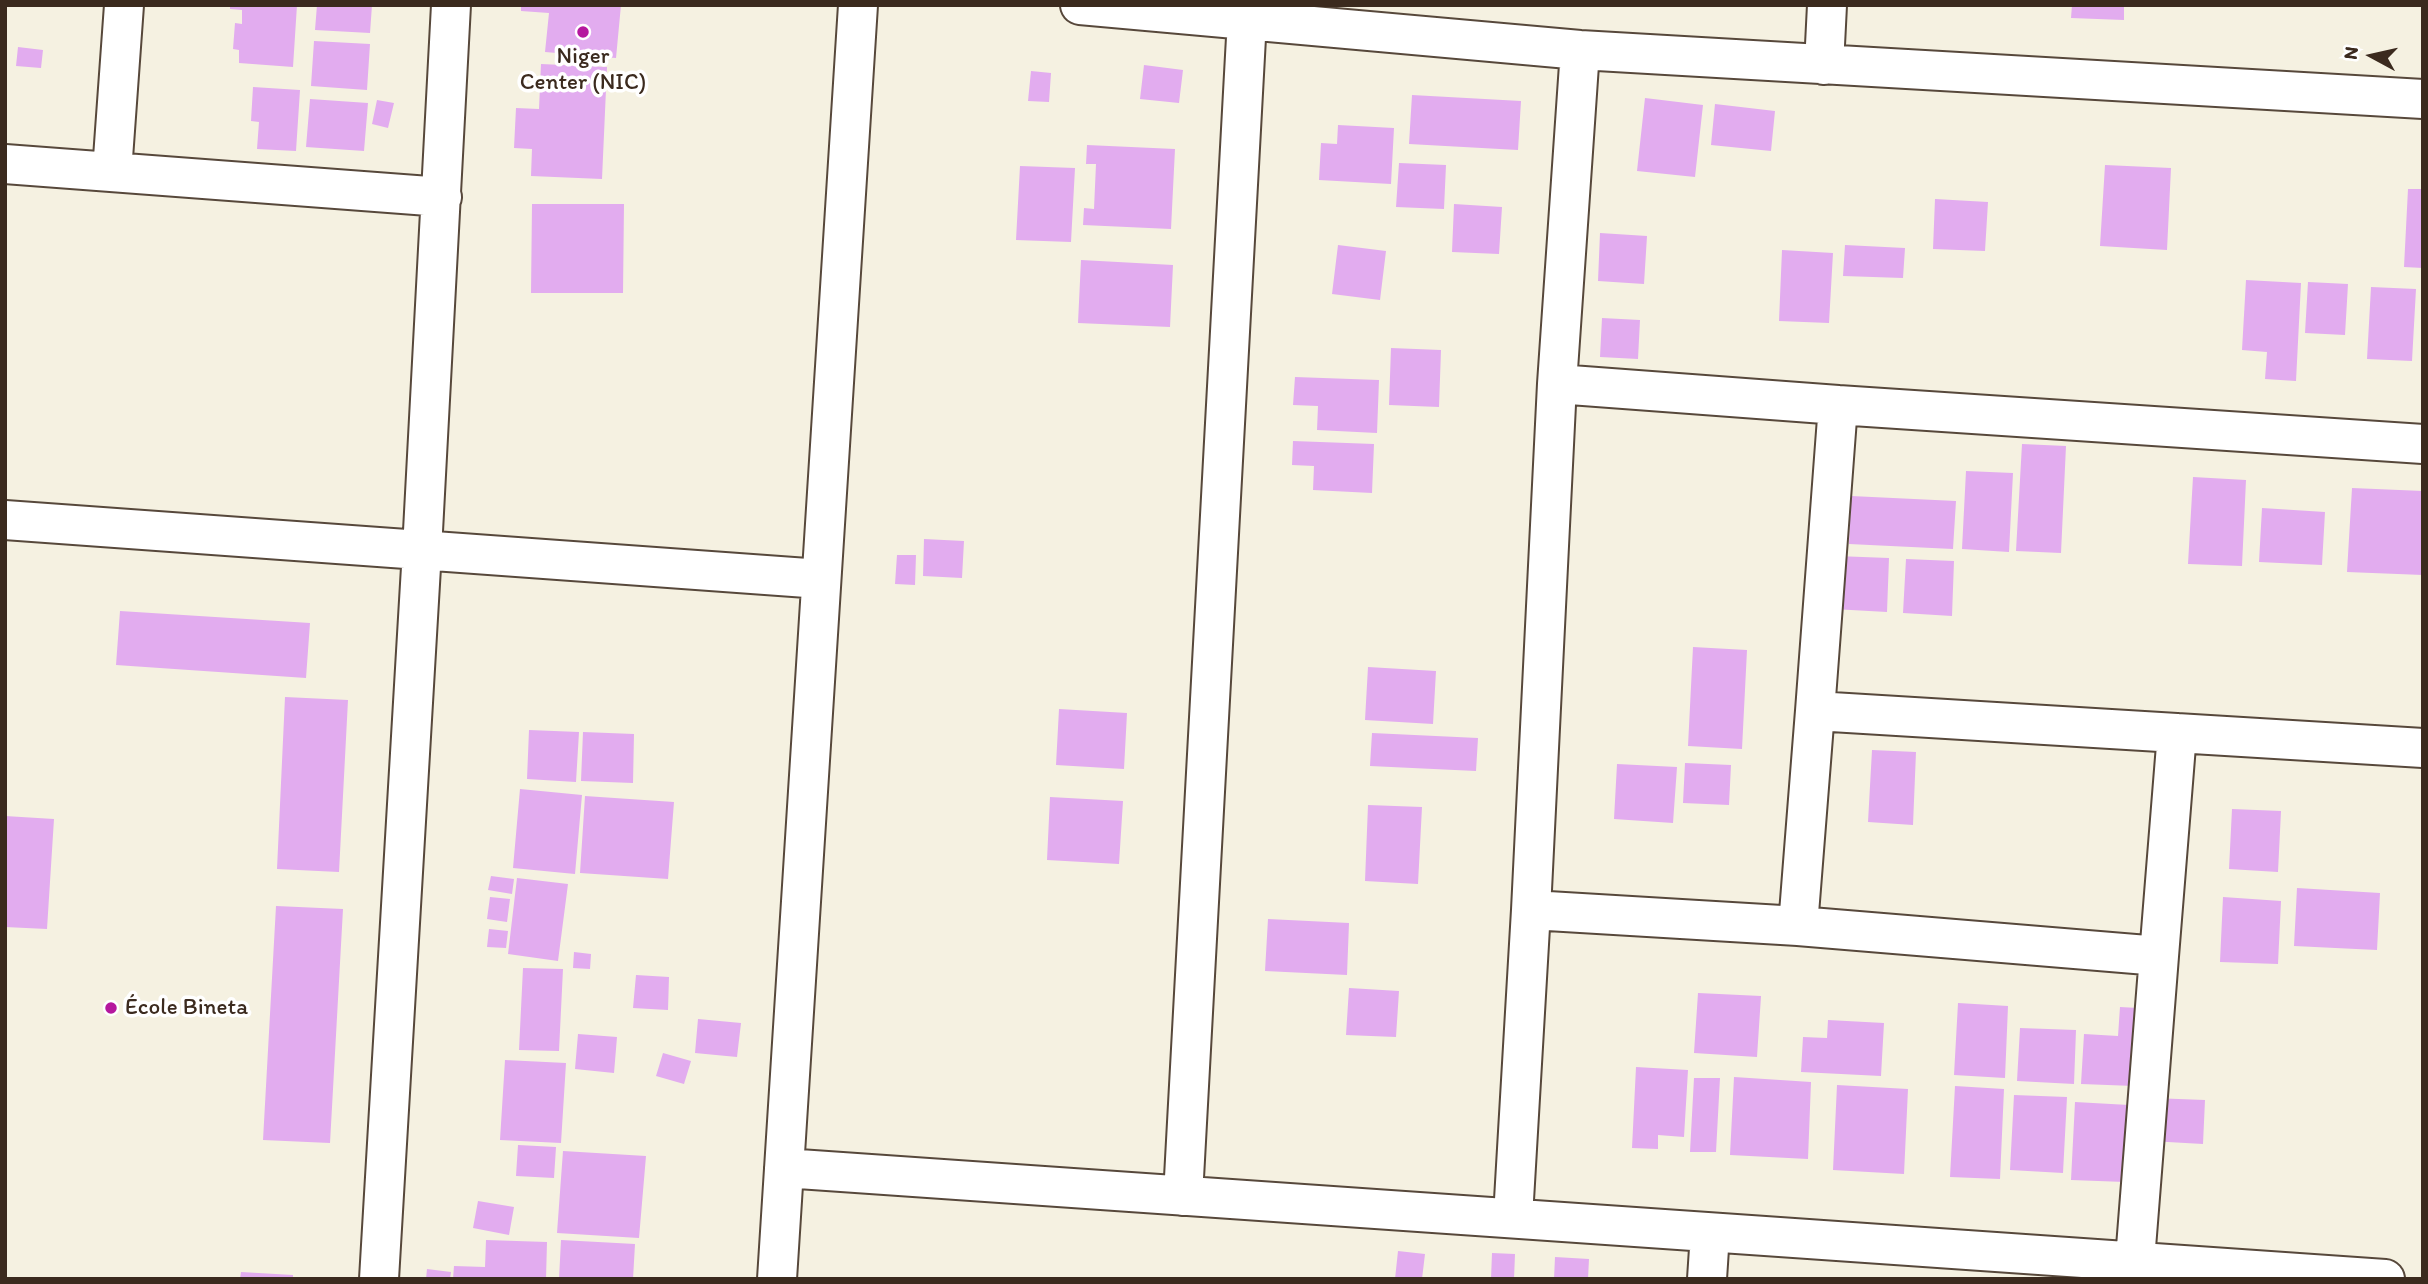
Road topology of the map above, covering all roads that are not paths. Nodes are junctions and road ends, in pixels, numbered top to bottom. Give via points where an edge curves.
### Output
1 (124, 5) edge
2 (451, 5) edge
3 (858, 5) edge
4 (1080, 5) edge
5 (1827, 5) edge
6 (1247, 19) junction
7 (1580, 50) junction
8 (1824, 65) junction
9 (2423, 99) edge
10 (5, 164) edge
11 (111, 172) junction
12 (442, 197) junction
13 (1557, 384) junction
14 (1838, 405) junction
15 (2423, 444) edge
16 (5, 520) edge
17 (422, 550) junction
18 (821, 579) junction
19 (1815, 711) junction
20 (2177, 733) junction
21 (2423, 748) edge
22 (1531, 910) junction
23 (1798, 926) junction
24 (2159, 956) junction
25 (784, 1168) junction
26 (1183, 1196) junction
27 (1513, 1217) junction
28 (1710, 1233) junction
29 (2135, 1260) junction
30 (379, 1279) edge
31 (777, 1279) edge
32 (1707, 1279) edge
33 (2385, 1279) edge

1 - 11 street
2 - 12 street
3 - 18 street
4 - 6 street
5 - 8 street
6 - 7 street
6 - 26 street
7 - 8 street
7 - 13 street
8 - 9 street
10 - 11 street
11 - 12 street
12 - 17 street
13 - 14 street
13 - 22 street
14 - 15 street
14 - 19 street
16 - 17 street
17 - 18 street
17 - 30 street
18 - 25 street
19 - 20 street
19 - 23 street
20 - 21 street
20 - 24 street
22 - 23 street
22 - 27 street
23 - 24 street
24 - 29 street
25 - 26 street
25 - 31 street
26 - 27 street
27 - 28 street
28 - 29 street
28 - 32 street
29 - 33 street

